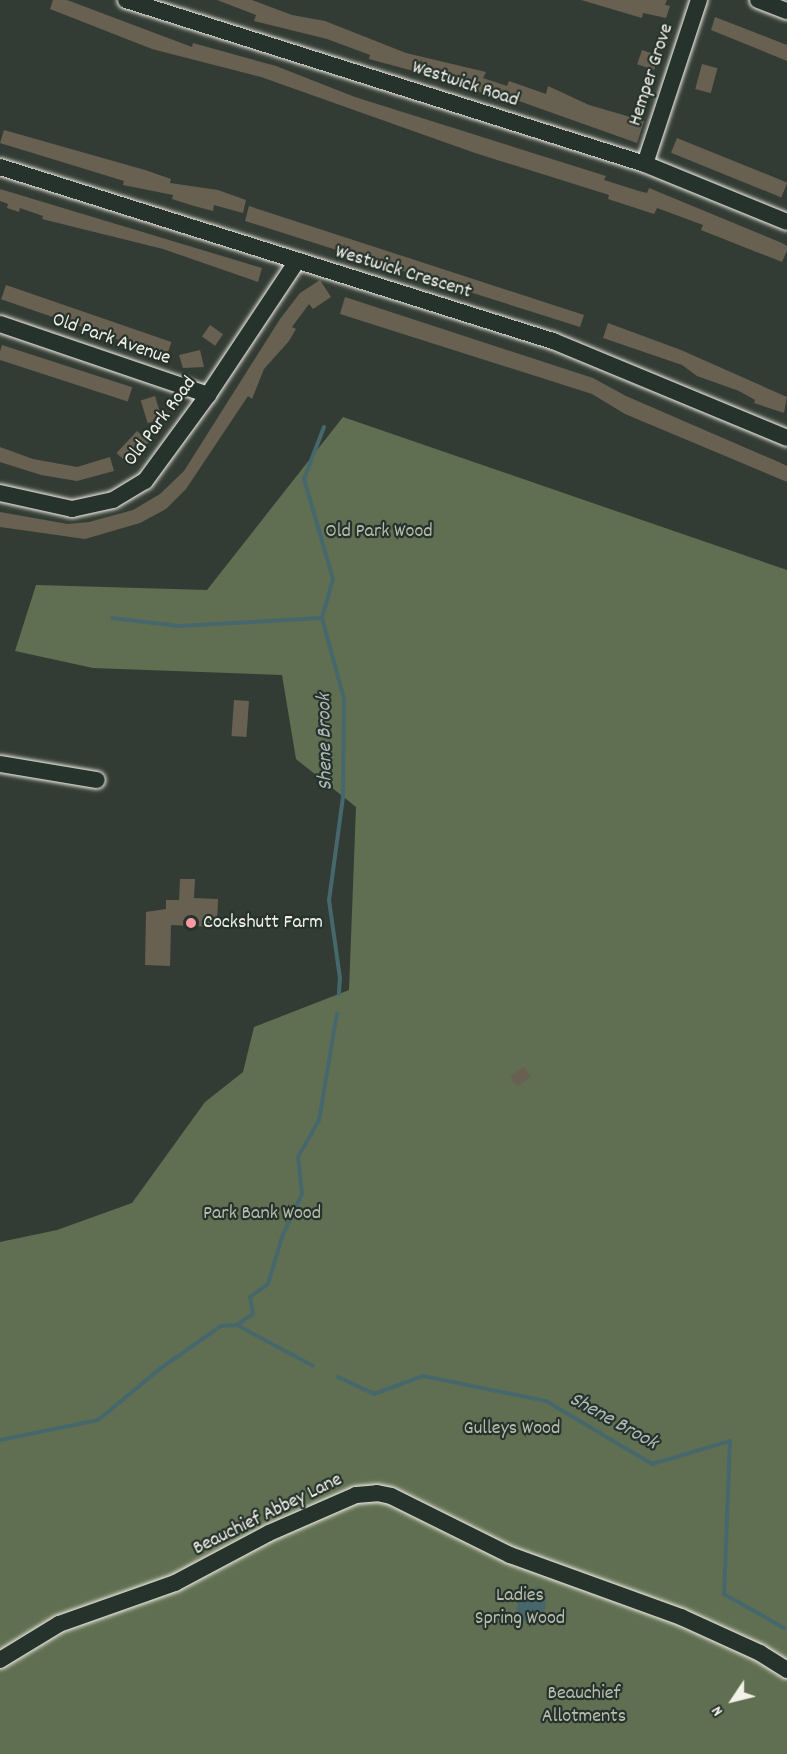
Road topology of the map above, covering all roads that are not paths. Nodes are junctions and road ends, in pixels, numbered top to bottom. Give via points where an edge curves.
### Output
1 (126, 0) edge
2 (699, 0) edge
3 (766, 1) edge
4 (787, 11) edge
5 (645, 164) junction
6 (0, 167) edge
7 (787, 222) edge
8 (297, 261) junction
9 (0, 324) edge
10 (208, 395) junction
11 (787, 438) edge
12 (0, 493) edge
13 (0, 764) edge
14 (97, 780) dead end
15 (0, 1660) edge
16 (787, 1670) edge

1 - 5 street, Westwick Road
2 - 5 street, Hemper Grove
3 - 4 street
5 - 7 street, Westwick Road
6 - 8 street, Westwick Crescent
8 - 10 street, Old Park Road
8 - 11 street, Westwick Crescent via 553,341
9 - 10 street, Old Park Avenue
10 - 12 street, Old Park Road via 159,466 145,481 113,500 72,509
13 - 14 street
15 - 16 street, Beauchief Abbey Lane via 59,1624 175,1583 258,1538 356,1495 377,1493 391,1496 510,1555 681,1617 760,1653

